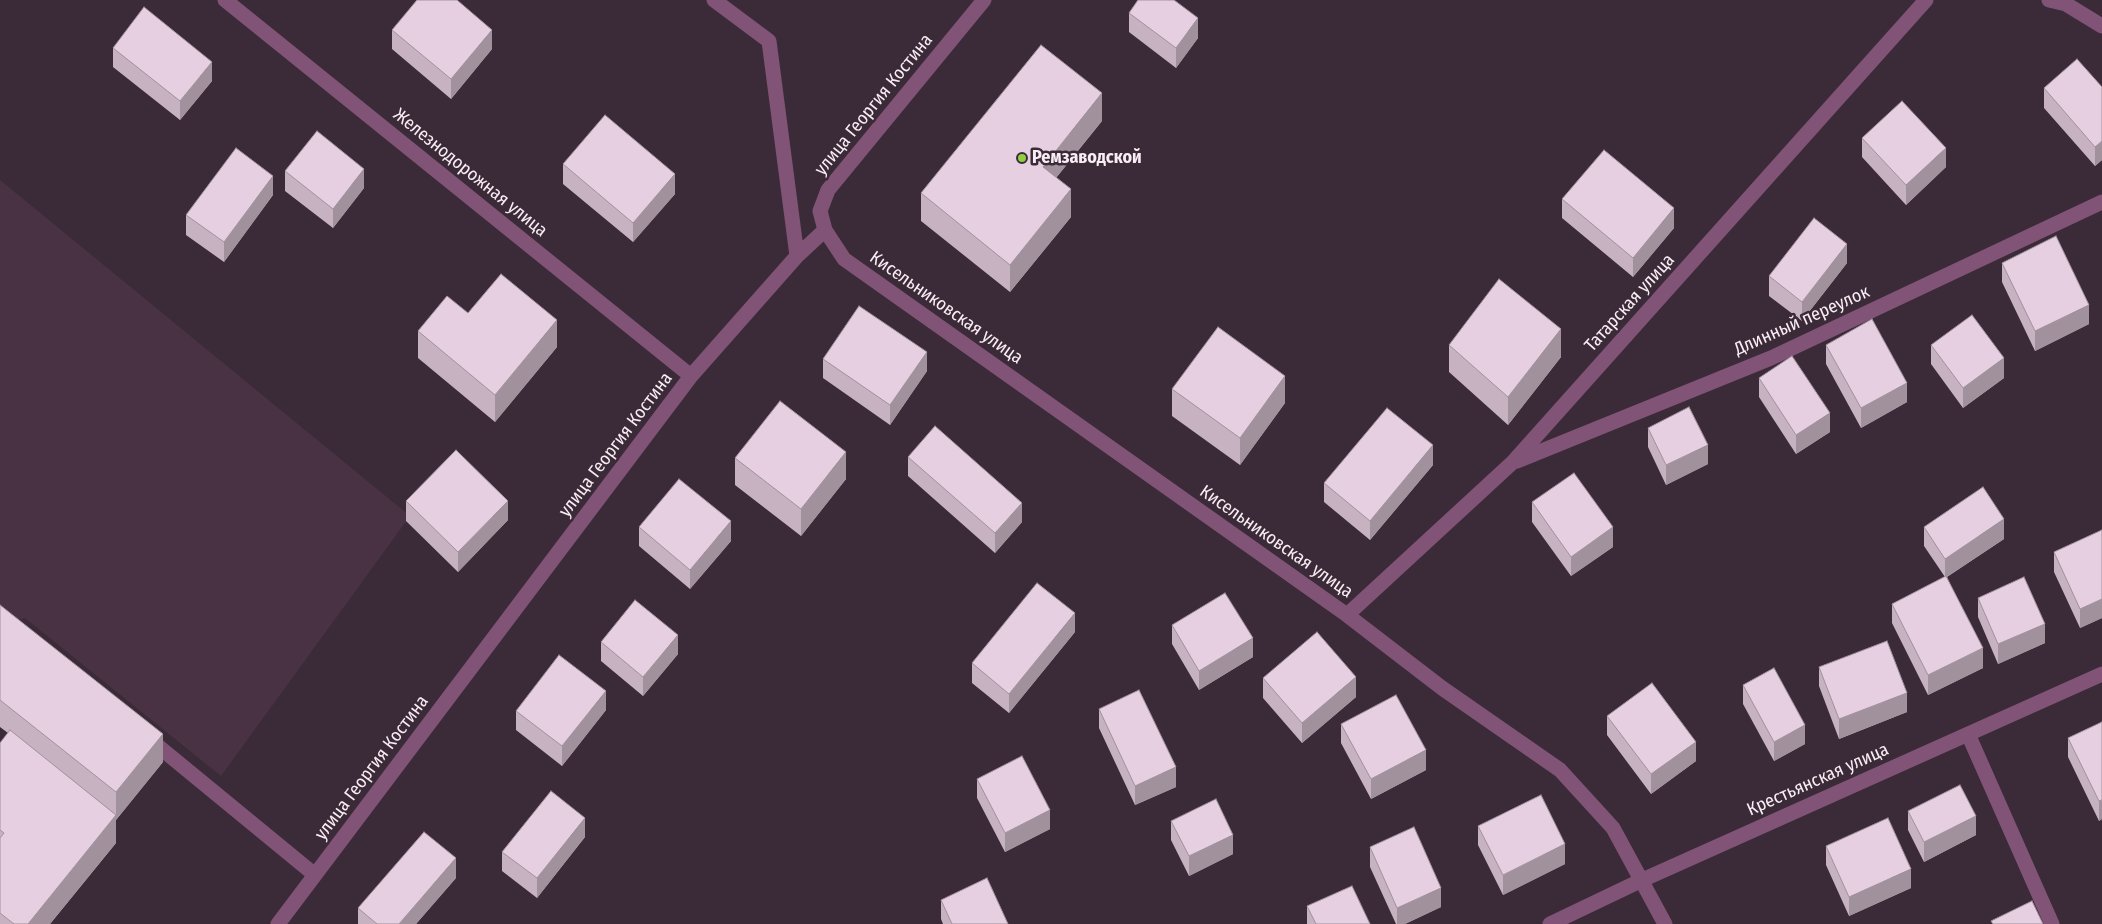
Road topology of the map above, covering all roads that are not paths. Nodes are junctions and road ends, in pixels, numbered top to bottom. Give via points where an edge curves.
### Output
1 (225, 0) edge
2 (714, 0) edge
3 (984, 0) edge
4 (1926, 0) edge
5 (2049, 0) edge
6 (2102, 26) edge
7 (2102, 202) edge
8 (825, 230) junction
9 (797, 256) junction
10 (691, 376) junction
11 (1513, 462) junction
12 (1346, 615) junction
13 (2102, 674) edge
14 (139, 731) edge
15 (1968, 734) junction
16 (315, 875) junction
17 (1640, 881) junction
18 (278, 924) edge
19 (1550, 924) edge
20 (1665, 924) edge
21 (2052, 924) edge

1 - 10 street, Железнодорожная улица
2 - 9 street via 770,41
3 - 8 street, улица Георгия Костина via 828,190 820,212
4 - 11 street, Татарская улица
5 - 6 street via 2066,4
7 - 11 street, Длинный переулок via 1771,358
8 - 9 street, улица Георгия Костина
8 - 12 street, Кисельниковская улица via 844,259
9 - 10 street, улица Георгия Костина
10 - 16 street, улица Георгия Костина
11 - 12 street, Татарская улица
12 - 17 street, Кисельниковская улица via 1442,688 1560,770 1613,828
13 - 15 street, Крестьянская улица
14 - 16 street
15 - 17 street, Крестьянская улица
15 - 21 street
16 - 18 street, улица Георгия Костина
17 - 19 street, Крестьянская улица
17 - 20 street, Кисельниковская улица

